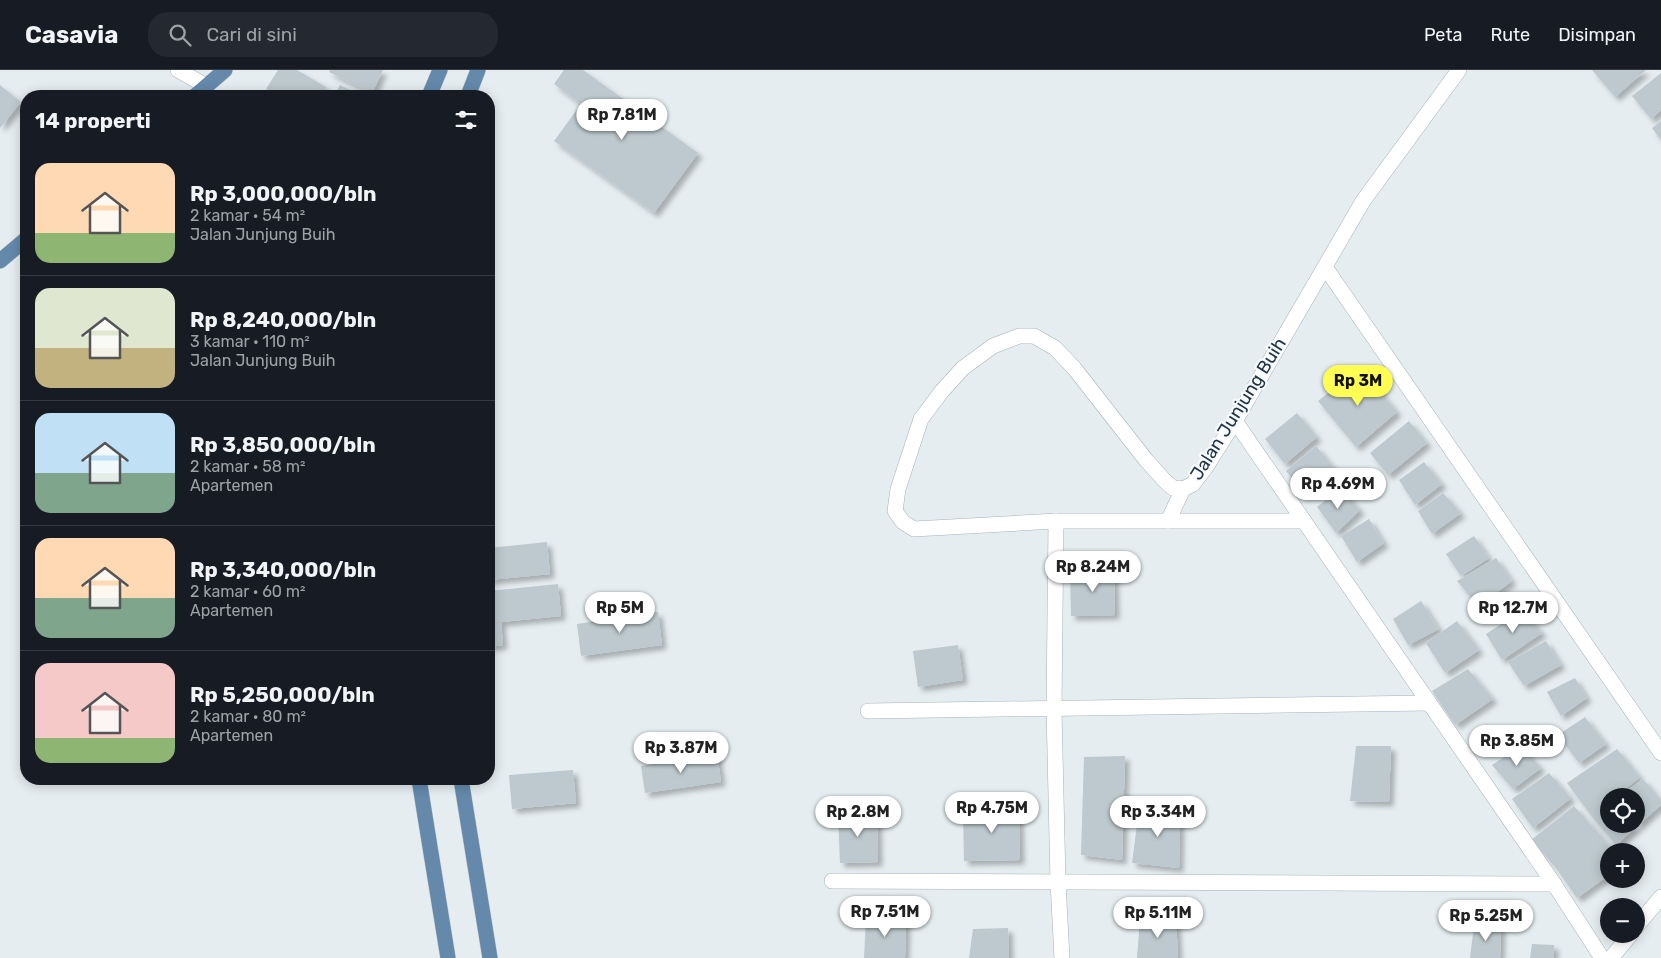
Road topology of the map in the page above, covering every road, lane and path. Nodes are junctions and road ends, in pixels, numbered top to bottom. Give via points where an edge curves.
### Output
1 (178, 70) edge
2 (225, 70) edge
3 (440, 70) edge
4 (478, 70) edge
5 (1459, 70) edge
6 (199, 90) edge
7 (201, 90) edge
8 (432, 90) edge
9 (470, 90) edge
10 (20, 244) edge
11 (0, 261) edge
12 (1325, 267) junction
13 (1235, 420) junction
14 (1182, 489) junction
15 (1056, 521) junction
16 (1168, 521) junction
17 (1304, 521) junction
18 (1429, 703) junction
19 (1054, 709) junction
20 (868, 711) dead end
21 (1661, 753) edge
22 (420, 785) edge
23 (462, 785) edge
24 (832, 881) dead end
25 (1058, 882) junction
26 (1554, 884) junction
27 (1661, 897) edge
28 (1645, 916) edge
29 (1624, 943) edge
30 (448, 958) edge
31 (490, 958) edge
32 (1062, 958) edge
33 (1602, 958) edge
34 (1611, 958) edge

1 - 6 street
2 - 7 main road
3 - 8 main road
4 - 9 main road
5 - 12 street, Jalan Junjung Buih via 1363,201
10 - 11 main road
12 - 13 street, Jalan Junjung Buih
12 - 21 street
13 - 14 street, Jalan Junjung Buih via 1193,484
13 - 17 street
14 - 15 street, Jalan Junjung Buih via 1174,488 1165,481 1146,460 1055,348 1034,336 1020,336 993,346 963,368 921,419 898,489 896,511 903,522 914,529
14 - 16 street
15 - 16 street
15 - 19 street
16 - 17 street
17 - 18 street
18 - 19 street
18 - 26 street
19 - 20 street
19 - 25 street
22 - 30 main road
23 - 31 main road
24 - 25 street
25 - 26 street
25 - 32 street
26 - 33 street
27 - 28 street
29 - 34 street

